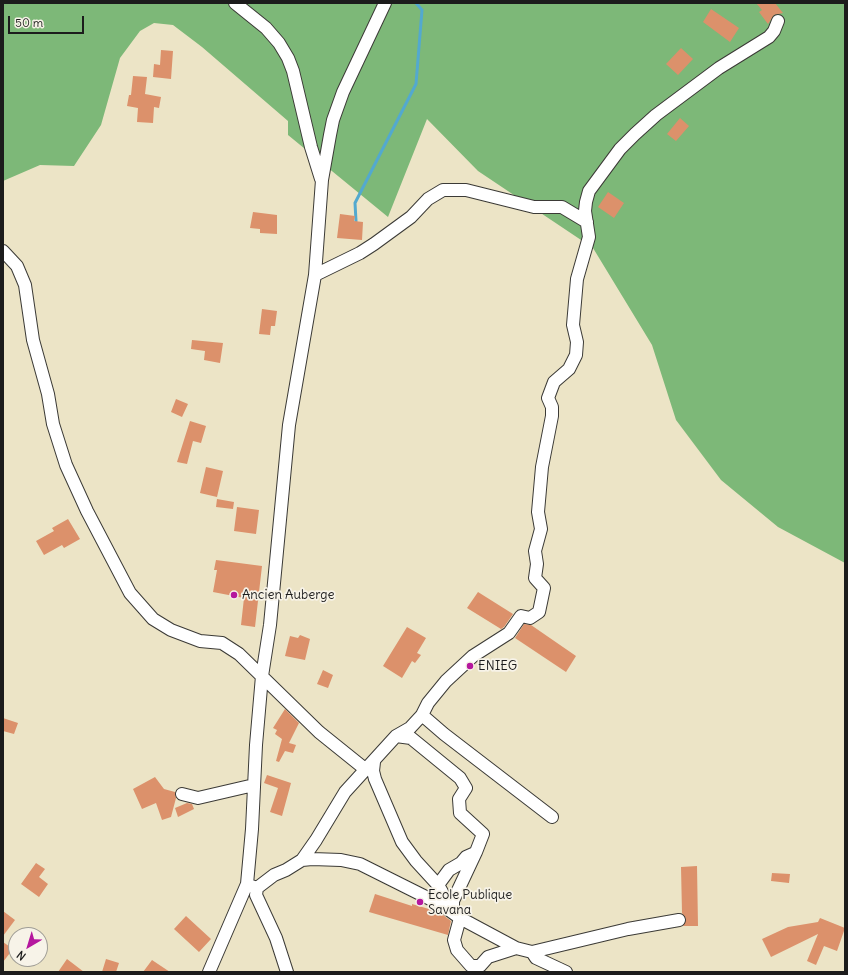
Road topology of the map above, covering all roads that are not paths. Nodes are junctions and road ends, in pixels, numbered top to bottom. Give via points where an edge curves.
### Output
1 (235, 3) edge
2 (385, 3) edge
3 (778, 21) dead end
4 (322, 180) junction
5 (587, 222) junction
6 (3, 251) edge
7 (315, 275) junction
8 (262, 676) junction
9 (422, 715) junction
10 (396, 736) junction
11 (369, 766) junction
12 (254, 785) junction
13 (182, 794) dead end
14 (552, 817) dead end
15 (476, 852) junction
16 (302, 860) junction
17 (438, 885) junction
18 (252, 886) junction
19 (442, 905) junction
20 (456, 915) junction
21 (679, 920) dead end
22 (516, 948) junction
23 (532, 952) junction
24 (480, 969) edge
25 (209, 972) edge
26 (287, 972) edge
27 (566, 972) edge

1 - 4 street via 266,28 288,58 294,71 311,147
2 - 4 street via 333,120
3 - 5 street via 769,37 740,53 656,115 620,149 589,191 586,202
4 - 7 street
5 - 7 street via 562,207 528,206 466,190 443,190 428,199 411,217 369,247
5 - 9 street via 590,237 577,279 574,325 576,355 569,369 554,382 548,398 552,416 542,467 538,512 541,529 535,551 535,578 544,588 542,605 536,616 521,616 509,633 473,656 428,703
6 - 8 street via 17,266 25,285 34,340 53,424 66,465 130,593 153,619 185,636 200,641 222,643 239,654
7 - 8 street via 289,425 272,610
8 - 11 street via 319,732
8 - 12 street
9 - 10 street via 410,728
9 - 14 street
10 - 11 street
10 - 15 street via 412,738 460,778 466,788 458,800 460,814 482,834
11 - 16 street via 344,792
11 - 17 street via 402,842
12 - 13 street via 198,798
12 - 18 street
15 - 17 street via 449,870
15 - 20 street via 453,901
16 - 18 street
16 - 19 street via 341,860 360,864
17 - 19 street via 442,892
18 - 25 street
18 - 26 street via 276,938
19 - 20 street
20 - 22 street
20 - 24 street via 454,940 457,950 471,966
21 - 23 street via 628,929
22 - 23 street
22 - 24 street via 488,957
23 - 27 street via 536,958

